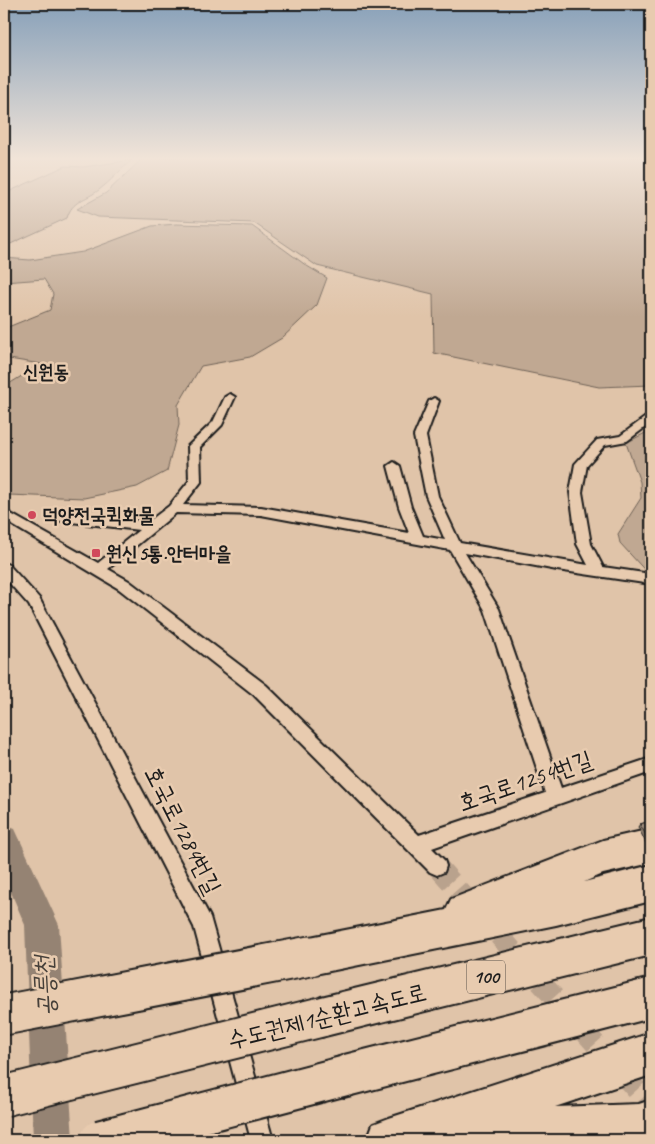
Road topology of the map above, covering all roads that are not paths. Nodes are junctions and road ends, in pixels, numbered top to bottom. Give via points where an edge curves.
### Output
1 (230, 397) dead end
2 (434, 401) dead end
3 (651, 418) edge
4 (394, 466) dead end
5 (173, 509) junction
6 (4, 514) edge
7 (54, 516) dead end
8 (151, 527) junction
9 (418, 539) junction
10 (455, 547) junction
11 (4, 568) edge
12 (98, 570) junction
13 (598, 571) junction
14 (651, 579) edge
15 (651, 765) edge
16 (555, 796) junction
17 (416, 845) junction
18 (651, 846) edge
19 (437, 866) tunnel mouth
20 (651, 883) edge
21 (404, 936) junction
22 (651, 936) edge
23 (651, 998) edge
24 (4, 1015) edge
25 (651, 1054) edge
26 (4, 1096) edge
27 (651, 1122) edge
28 (400, 1137) edge
29 (100, 1140) edge
30 (262, 1140) edge

1 - 5 street via 218,423 194,446 195,482
2 - 10 street via 420,436 432,496
3 - 13 street via 623,439 601,442 581,464 576,492 584,544
4 - 9 street
5 - 8 street
5 - 9 street via 261,511
6 - 12 street
7 - 8 street
8 - 12 street
9 - 10 street
10 - 13 street
10 - 16 street via 492,609
11 - 30 street, 호국로1284번길 via 34,602 203,924
12 - 17 street via 124,585 260,690
13 - 14 street
15 - 16 street, 호국로1254번길
16 - 17 street, 호국로1254번길
17 - 19 street
18 - 21 highway via 603,857
20 - 21 highway via 556,906
21 - 24 highway, bridge
22 - 26 highway, 수도권제1순환고속도로 / 100, bridge
23 - 29 highway, bridge
25 - 28 highway
27 - 28 highway via 640,1126

